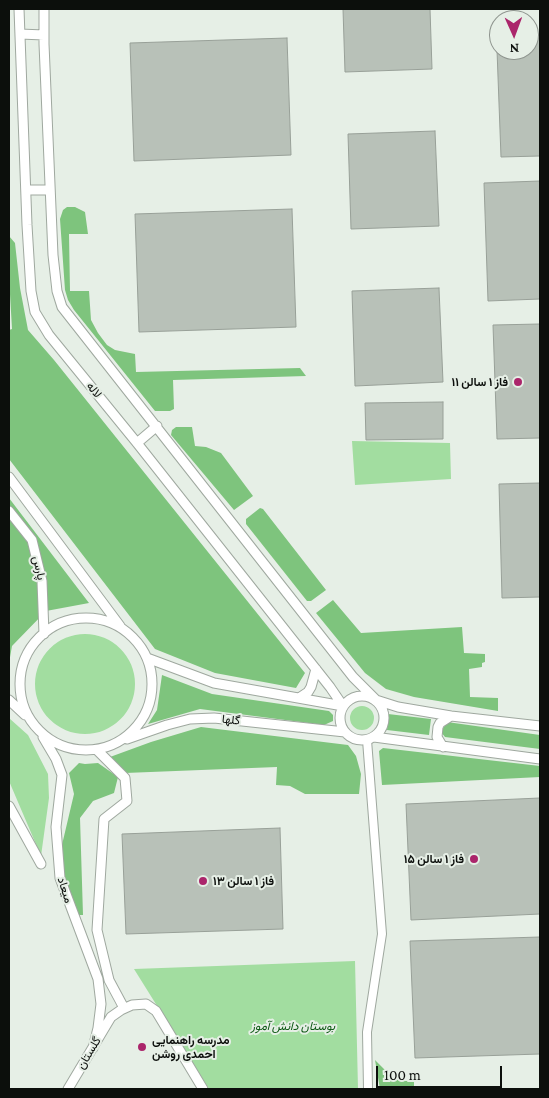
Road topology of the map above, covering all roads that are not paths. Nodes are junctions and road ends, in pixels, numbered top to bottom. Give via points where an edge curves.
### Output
1 (19, 9) edge
2 (44, 9) edge
3 (20, 34) junction
4 (44, 35) junction
5 (27, 190) junction
6 (50, 190) junction
7 (157, 426) junction
8 (138, 443) junction
9 (9, 477) edge
10 (9, 511) edge
11 (122, 629) junction
12 (44, 634) junction
13 (147, 658) junction
14 (316, 669) junction
15 (299, 698) junction
16 (9, 700) edge
17 (376, 700) junction
18 (343, 706) junction
19 (451, 716) junction
20 (29, 718) junction
21 (540, 726) edge
22 (345, 732) junction
23 (41, 733) junction
24 (370, 739) junction
25 (120, 741) junction
26 (443, 747) junction
27 (97, 750) junction
28 (540, 759) edge
29 (9, 806) edge
30 (41, 864) dead end
31 (97, 930) junction
32 (82, 938) junction
33 (124, 1008) junction
34 (93, 1048) junction
35 (68, 1089) edge
36 (203, 1089) edge
37 (368, 1089) edge

1 - 3 street, لاله
2 - 4 street
3 - 4 street
3 - 5 street, لاله
4 - 6 street
5 - 6 street
5 - 8 street, لاله via 31,291 35,312 49,335
6 - 7 street via 57,291 62,307
7 - 8 street
7 - 17 street via 353,678
8 - 14 street, لاله
9 - 11 street
10 - 12 street, پارس via 32,540 42,581
11 - 12 street via 106,621 88,618 54,626
11 - 13 street via 140,646
12 - 20 street via 29,651 22,667 22,702
13 - 15 street via 214,683
13 - 25 street via 152,689 149,705 143,719
14 - 15 street via 311,687
14 - 18 street, لاله
15 - 18 street
16 - 20 street
17 - 18 street via 355,697
17 - 19 street
17 - 24 street via 385,719 379,733
18 - 22 street via 340,719
19 - 21 street
19 - 26 street via 438,727 437,737
20 - 23 street
22 - 24 street via 355,739
22 - 25 street, گلها via 214,718 190,719
23 - 27 street via 69,748
23 - 32 street, میعاد via 62,775 56,827 60,878
24 - 26 street
24 - 37 street via 382,934 367,1032
25 - 27 street
26 - 28 street
27 - 31 street via 124,778 127,801 104,819
29 - 30 street
31 - 32 street
31 - 33 street via 109,980
32 - 34 street, میعاد via 98,979 101,1004
33 - 34 street, گلستان via 111,1017
33 - 36 street via 132,1004 146,1004 156,1011
34 - 35 street, گلستان

